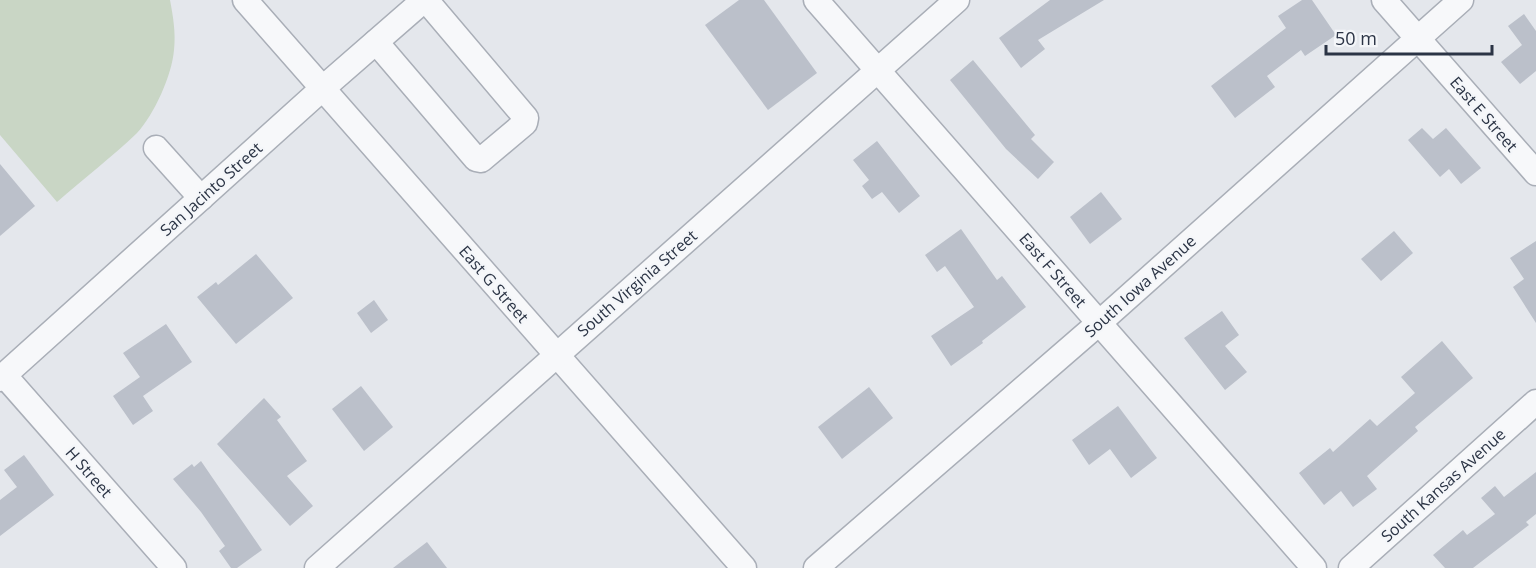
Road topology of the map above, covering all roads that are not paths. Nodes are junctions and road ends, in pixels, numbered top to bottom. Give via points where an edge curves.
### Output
1 (245, 0) edge
2 (425, 0) edge
3 (816, 0) edge
4 (957, 0) edge
5 (1384, 0) edge
6 (1461, 0) edge
7 (1418, 39) junction
8 (376, 42) junction
9 (878, 70) junction
10 (323, 88) junction
11 (156, 148) dead end
12 (1536, 173) edge
13 (201, 198) junction
14 (1099, 323) junction
15 (556, 354) junction
16 (2, 377) edge
17 (1536, 402) edge
18 (174, 568) edge
19 (317, 568) edge
20 (744, 568) edge
21 (816, 568) edge
22 (1314, 568) edge
23 (1351, 568) edge

1 - 10 street, East G Street
2 - 8 street, San Jacinto Street
2 - 8 street via 526,118 525,123 481,160 476,159
3 - 9 street, East F Street
4 - 9 street, South Virginia Street
5 - 7 street, East E Street
6 - 7 street, South Iowa Avenue
7 - 12 street, East E Street
7 - 14 street, South Iowa Avenue
8 - 10 street, San Jacinto Street
9 - 14 street, East F Street
9 - 15 street, South Virginia Street
10 - 13 street, San Jacinto Street
10 - 15 street, East G Street
11 - 13 street
13 - 16 street, San Jacinto Street
14 - 21 street, South Iowa Avenue
14 - 22 street, East F Street
15 - 19 street, South Virginia Street
15 - 20 street, East G Street
16 - 18 street, H Street
17 - 23 street, South Kansas Avenue

